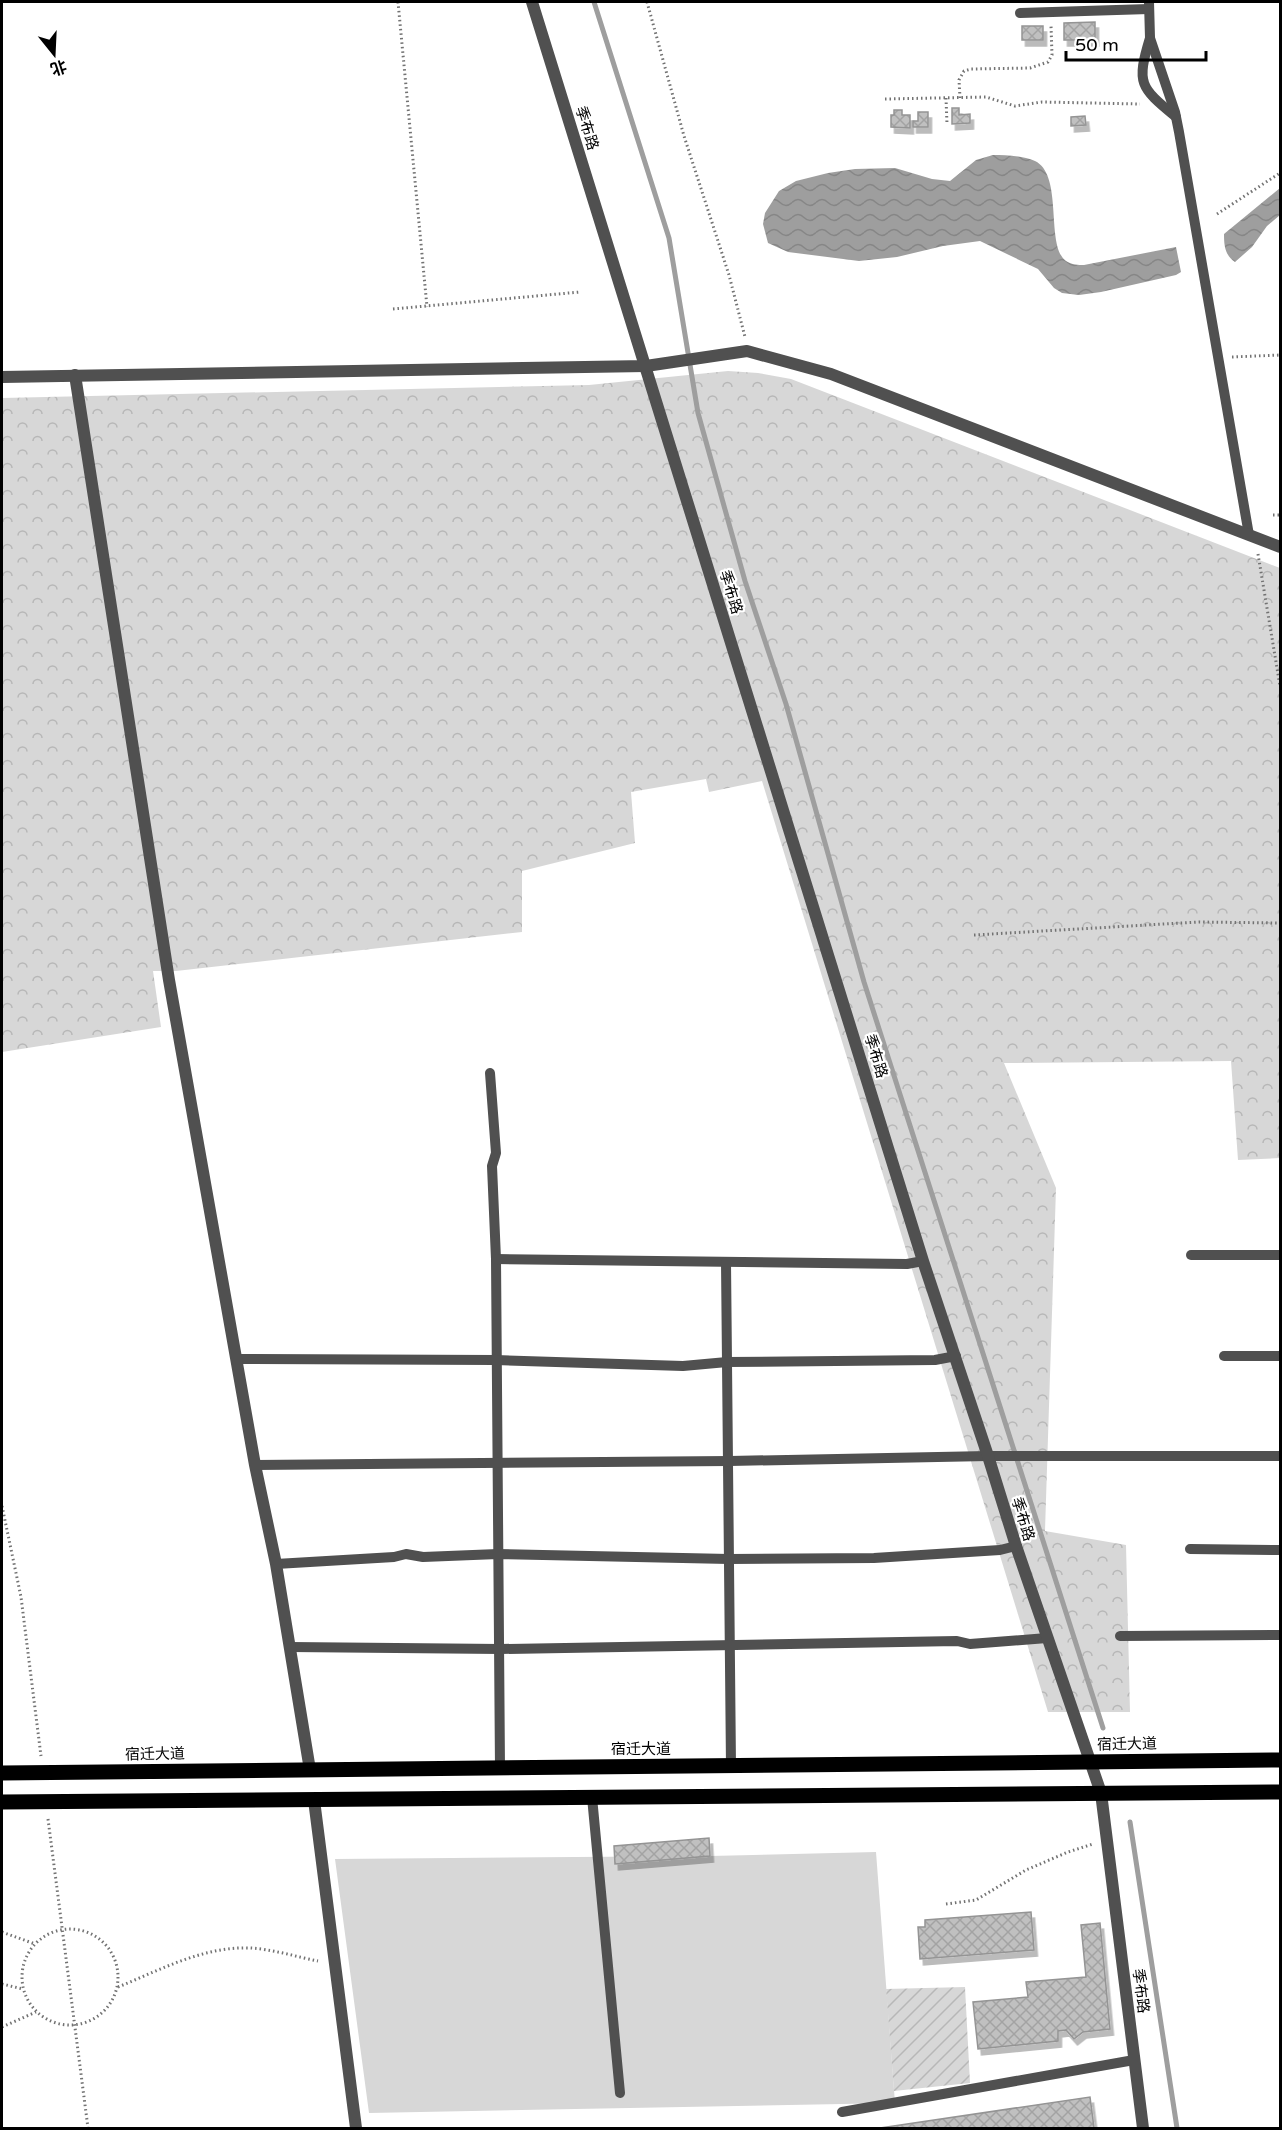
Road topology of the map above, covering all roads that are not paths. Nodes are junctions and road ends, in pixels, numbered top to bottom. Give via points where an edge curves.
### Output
1 (532, 2) edge
2 (1149, 5) edge
3 (1020, 13) dead end
4 (1150, 38) junction
5 (1176, 117) junction
6 (646, 366) junction
7 (75, 375) junction
8 (2, 377) edge
9 (1252, 537) junction
10 (1281, 548) edge
11 (490, 1073) dead end
12 (1191, 1255) dead end
13 (1281, 1255) edge
14 (496, 1259) junction
15 (923, 1261) junction
16 (726, 1262) junction
17 (956, 1356) junction
18 (1224, 1356) dead end
19 (1281, 1356) edge
20 (236, 1359) junction
21 (496, 1360) junction
22 (727, 1362) junction
23 (988, 1456) junction
24 (1281, 1456) edge
25 (730, 1461) junction
26 (499, 1462) junction
27 (255, 1465) junction
28 (1016, 1546) junction
29 (1191, 1549) dead end
30 (1281, 1550) edge
31 (498, 1554) junction
32 (729, 1558) junction
33 (276, 1564) junction
34 (1281, 1635) edge
35 (1120, 1636) dead end
36 (1047, 1638) junction
37 (731, 1645) junction
38 (290, 1647) junction
39 (501, 1649) junction
40 (1281, 1760) edge
41 (1090, 1762) junction
42 (731, 1766) junction
43 (500, 1768) junction
44 (310, 1770) junction
45 (2, 1773) edge
46 (1281, 1792) edge
47 (1101, 1793) junction
48 (592, 1797) junction
49 (314, 1800) junction
50 (2, 1802) edge
51 (1134, 2060) junction
52 (620, 2092) dead end
53 (842, 2112) dead end
54 (356, 2128) edge
55 (1143, 2128) edge

1 - 6 street, 季布路
2 - 3 lane
2 - 4 lane
4 - 5 lane
4 - 5 lane via 1141,69 1142,80 1146,89
5 - 9 lane
6 - 7 street
6 - 9 street via 747,351 831,374
6 - 15 street, 季布路
7 - 8 street
7 - 20 street via 167,968
9 - 10 street
11 - 14 lane via 496,1153 492,1166
12 - 13 lane
14 - 16 lane
14 - 21 lane
15 - 16 lane
15 - 17 street, 季布路
16 - 22 lane
17 - 22 lane via 935,1360
17 - 23 street, 季布路
18 - 19 lane
20 - 21 lane
20 - 27 street
21 - 22 lane via 683,1366
21 - 26 lane
22 - 25 lane
23 - 24 lane
23 - 25 lane
23 - 28 street, 季布路
25 - 26 lane
25 - 32 lane
26 - 27 lane
26 - 31 lane
27 - 33 street
28 - 32 lane via 874,1558
28 - 36 street, 季布路
29 - 30 lane
31 - 32 lane
31 - 33 lane via 406,1554
31 - 39 lane
32 - 37 lane
33 - 38 street
34 - 35 lane
36 - 37 lane via 969,1644 957,1641
36 - 41 street, 季布路
37 - 39 lane
37 - 42 lane
38 - 39 lane
38 - 44 street
39 - 43 lane
40 - 41 main road, 宿迁大道
41 - 42 main road, 宿迁大道
41 - 47 street, 季布路
42 - 43 main road, 宿迁大道
43 - 44 main road, 宿迁大道
44 - 45 main road, 宿迁大道
46 - 47 main road
47 - 48 main road
47 - 51 street, 季布路
48 - 49 main road
48 - 52 lane
49 - 50 main road
49 - 54 street
51 - 53 lane
51 - 55 street, 季布路

